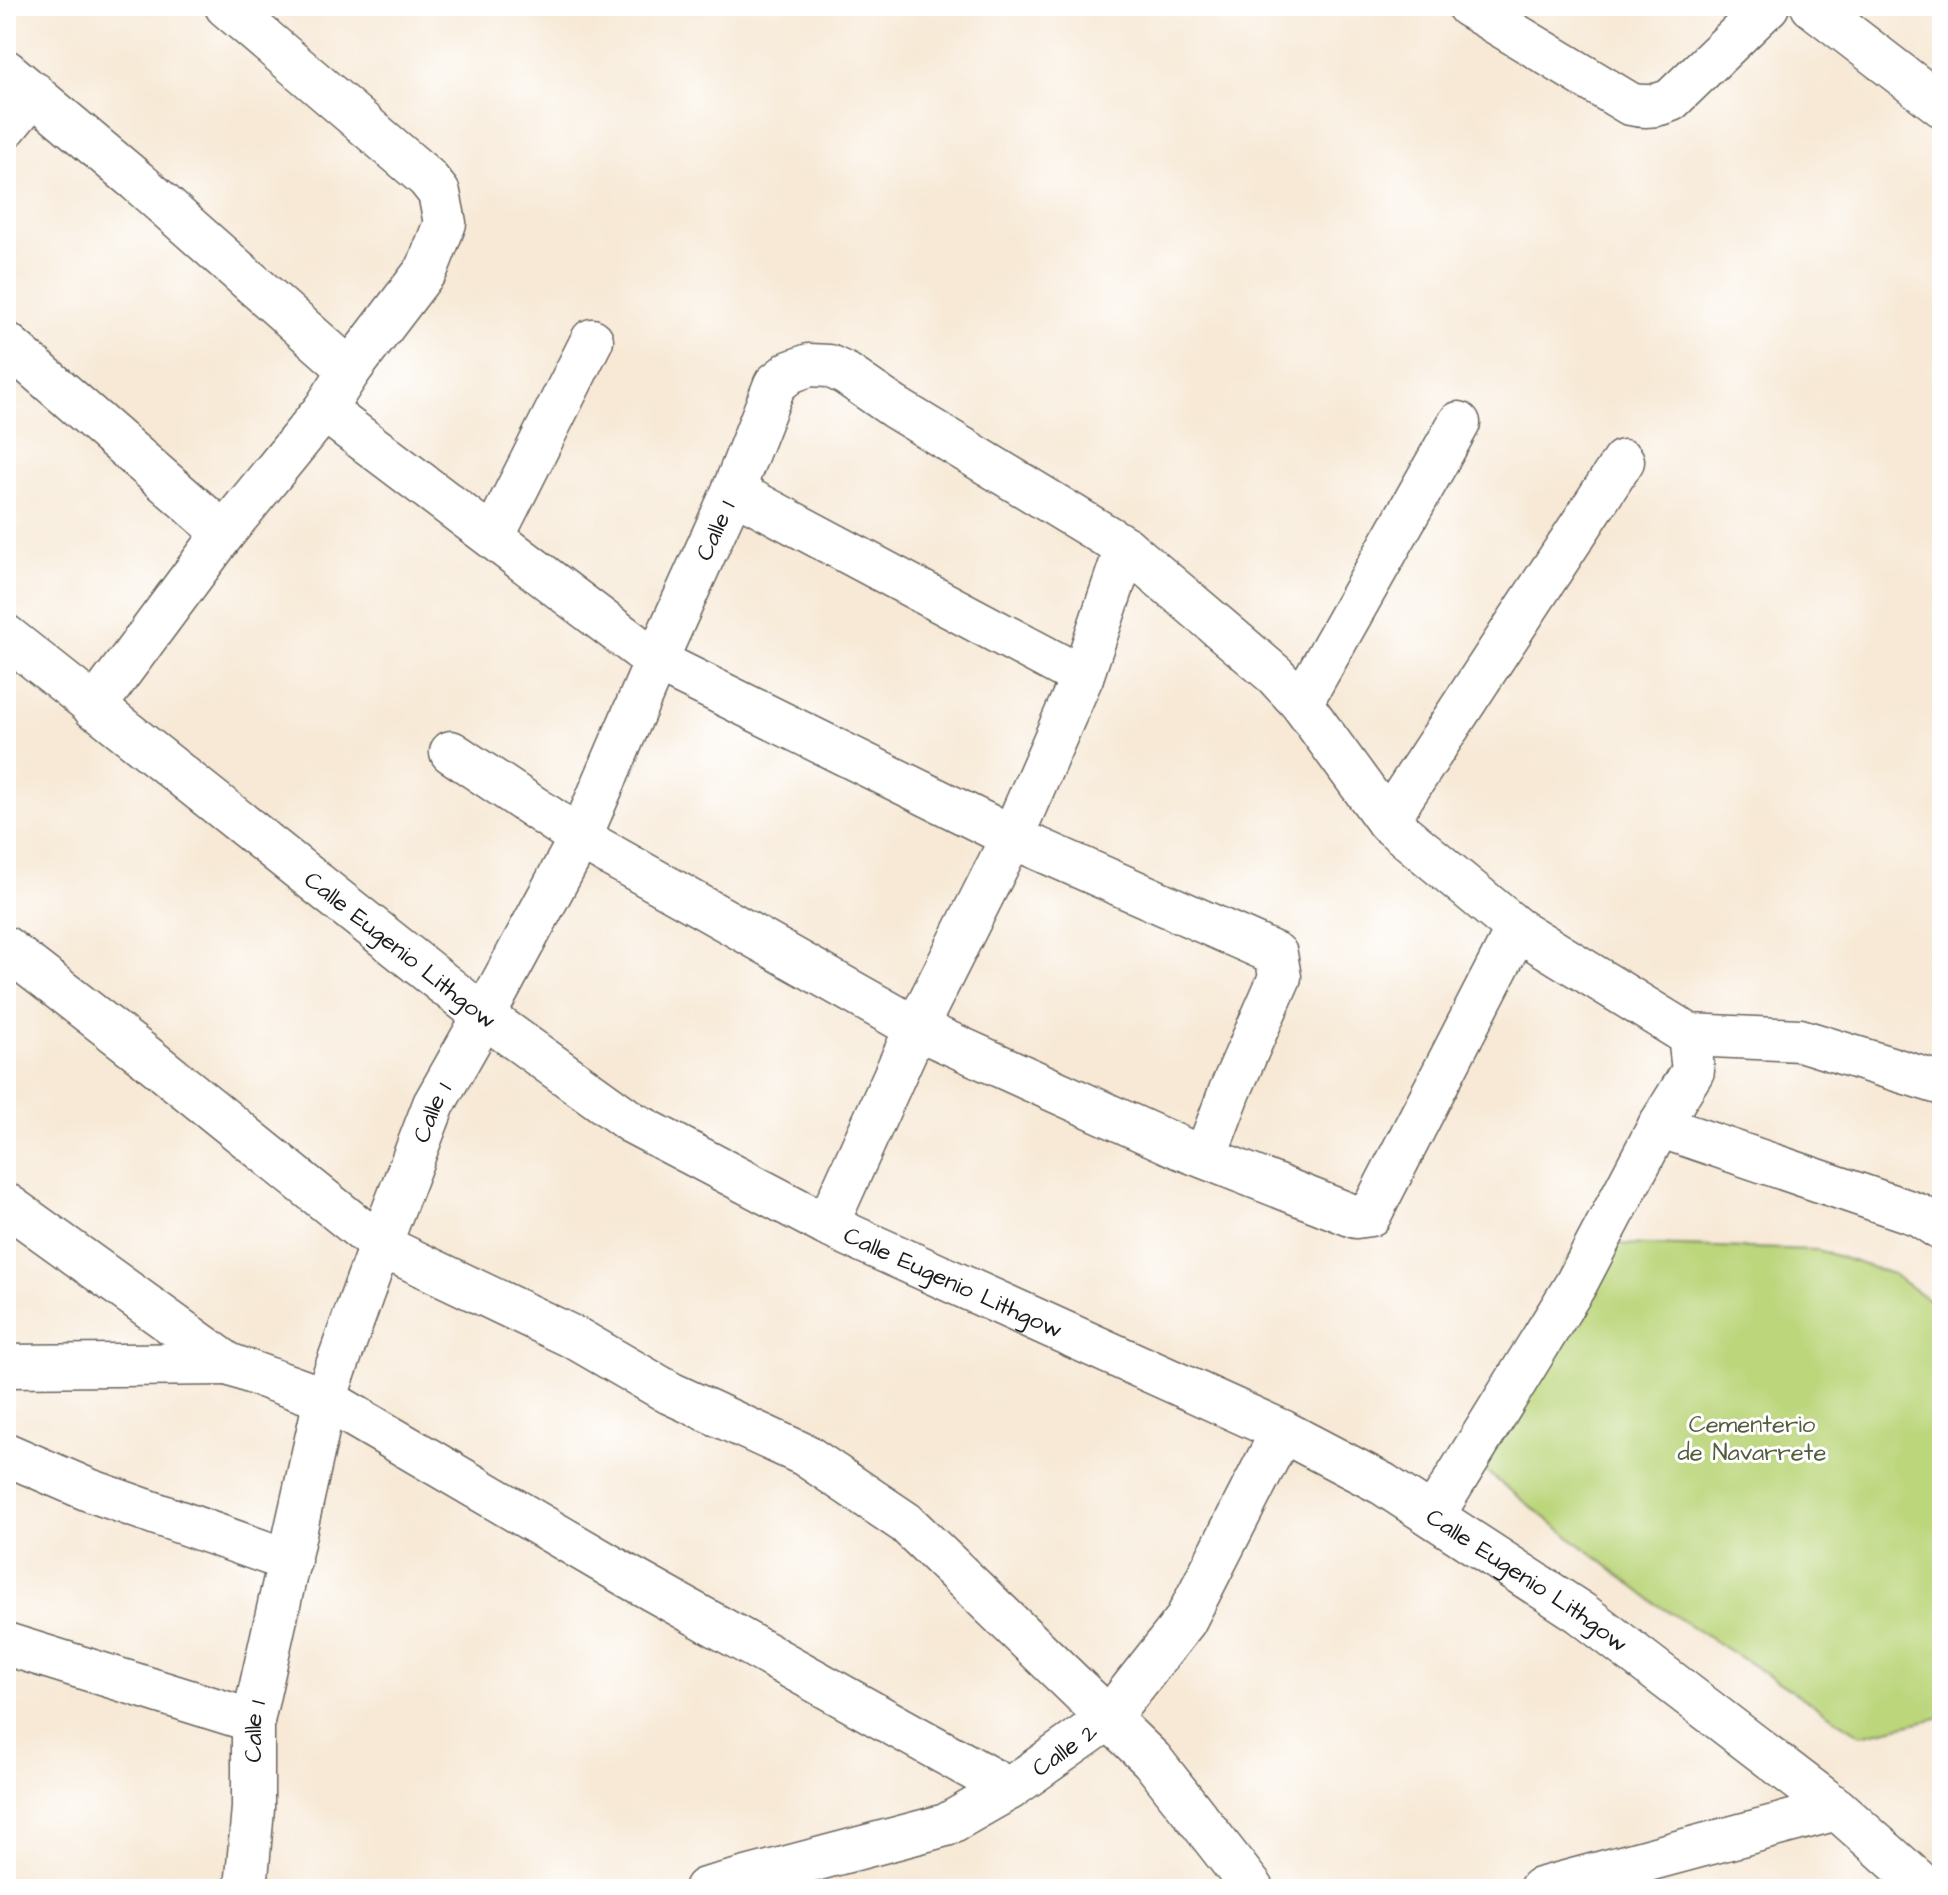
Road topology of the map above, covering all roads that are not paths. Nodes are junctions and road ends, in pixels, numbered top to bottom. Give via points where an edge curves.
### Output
1 (226, 6) edge
2 (1468, 6) edge
3 (1768, 6) edge
4 (1812, 6) edge
5 (20, 82) edge
6 (1942, 106) edge
7 (6, 127) edge
8 (592, 340) dead end
9 (6, 343) edge
10 (350, 370) junction
11 (324, 410) junction
12 (1459, 423) dead end
13 (1623, 461) dead end
14 (733, 491) junction
15 (224, 533) junction
16 (493, 537) junction
17 (1126, 548) junction
18 (6, 636) edge
19 (656, 661) junction
20 (1082, 677) junction
21 (1301, 703) junction
22 (94, 708) junction
23 (451, 752) dead end
24 (1387, 821) junction
25 (1012, 837) junction
26 (580, 838) junction
27 (1517, 929) junction
28 (6, 948) edge
29 (484, 1016) junction
30 (916, 1028) junction
31 (1689, 1035) junction
32 (1942, 1084) edge
33 (1659, 1126) junction
34 (1205, 1157) junction
35 (6, 1204) edge
36 (827, 1225) junction
37 (1942, 1230) edge
38 (380, 1245) junction
39 (228, 1364) junction
40 (6, 1366) edge
41 (325, 1399) junction
42 (1282, 1431) junction
43 (6, 1454) edge
44 (1433, 1516) junction
45 (290, 1561) junction
46 (6, 1644) edge
47 (1108, 1719) junction
48 (253, 1721) junction
49 (1009, 1789) junction
50 (1837, 1809) junction
51 (246, 1889) edge
52 (705, 1889) edge
53 (1253, 1889) edge
54 (1540, 1889) edge
55 (1927, 1889) edge

1 - 10 street via 439,193 445,223 427,269
2 - 3 street via 1641,107 1671,100
4 - 6 street
5 - 7 street
5 - 10 street
8 - 16 street
9 - 15 street
10 - 11 street
11 - 15 street
11 - 16 street
12 - 21 street
13 - 24 street
14 - 17 street, Calle 1 via 775,384 809,365 829,366
14 - 19 street, Calle 1
14 - 20 street
15 - 22 street
16 - 19 street
17 - 20 street
17 - 21 street
18 - 22 street, Calle Eugenio Lithgow
19 - 25 street
19 - 26 street, Calle 1
20 - 25 street
21 - 24 street
22 - 29 street, Calle Eugenio Lithgow
23 - 26 street
24 - 27 street
25 - 30 street
25 - 34 street via 1276,954 1280,977
26 - 29 street, Calle 1
26 - 30 street
27 - 31 street
27 - 34 street via 1370,1215 1356,1217
28 - 38 street
29 - 36 street, Calle Eugenio Lithgow via 631,1122
29 - 38 street, Calle 1 via 434,1104
30 - 34 street
30 - 36 street
31 - 32 street via 1800,1040
31 - 33 street via 1693,1071
33 - 37 street via 1919,1215
33 - 44 street via 1576,1284
35 - 39 street
36 - 42 street, Calle Eugenio Lithgow
38 - 41 street, Calle 1
38 - 47 street via 577,1339 670,1393 805,1455 906,1523
39 - 40 street
39 - 41 street
41 - 45 street, Calle 1
41 - 49 street via 629,1577
42 - 44 street, Calle Eugenio Lithgow
42 - 47 street, Calle 2 via 1185,1621
43 - 45 street via 89,1490
44 - 50 street, Calle Eugenio Lithgow via 1581,1613
45 - 48 street, Calle 1
46 - 48 street
47 - 49 street, Calle 2
47 - 53 street via 1152,1760
48 - 51 street, Calle 1
49 - 52 street, Calle 2 via 946,1825
50 - 54 street
50 - 55 street, Calle Eugenio Lithgow

